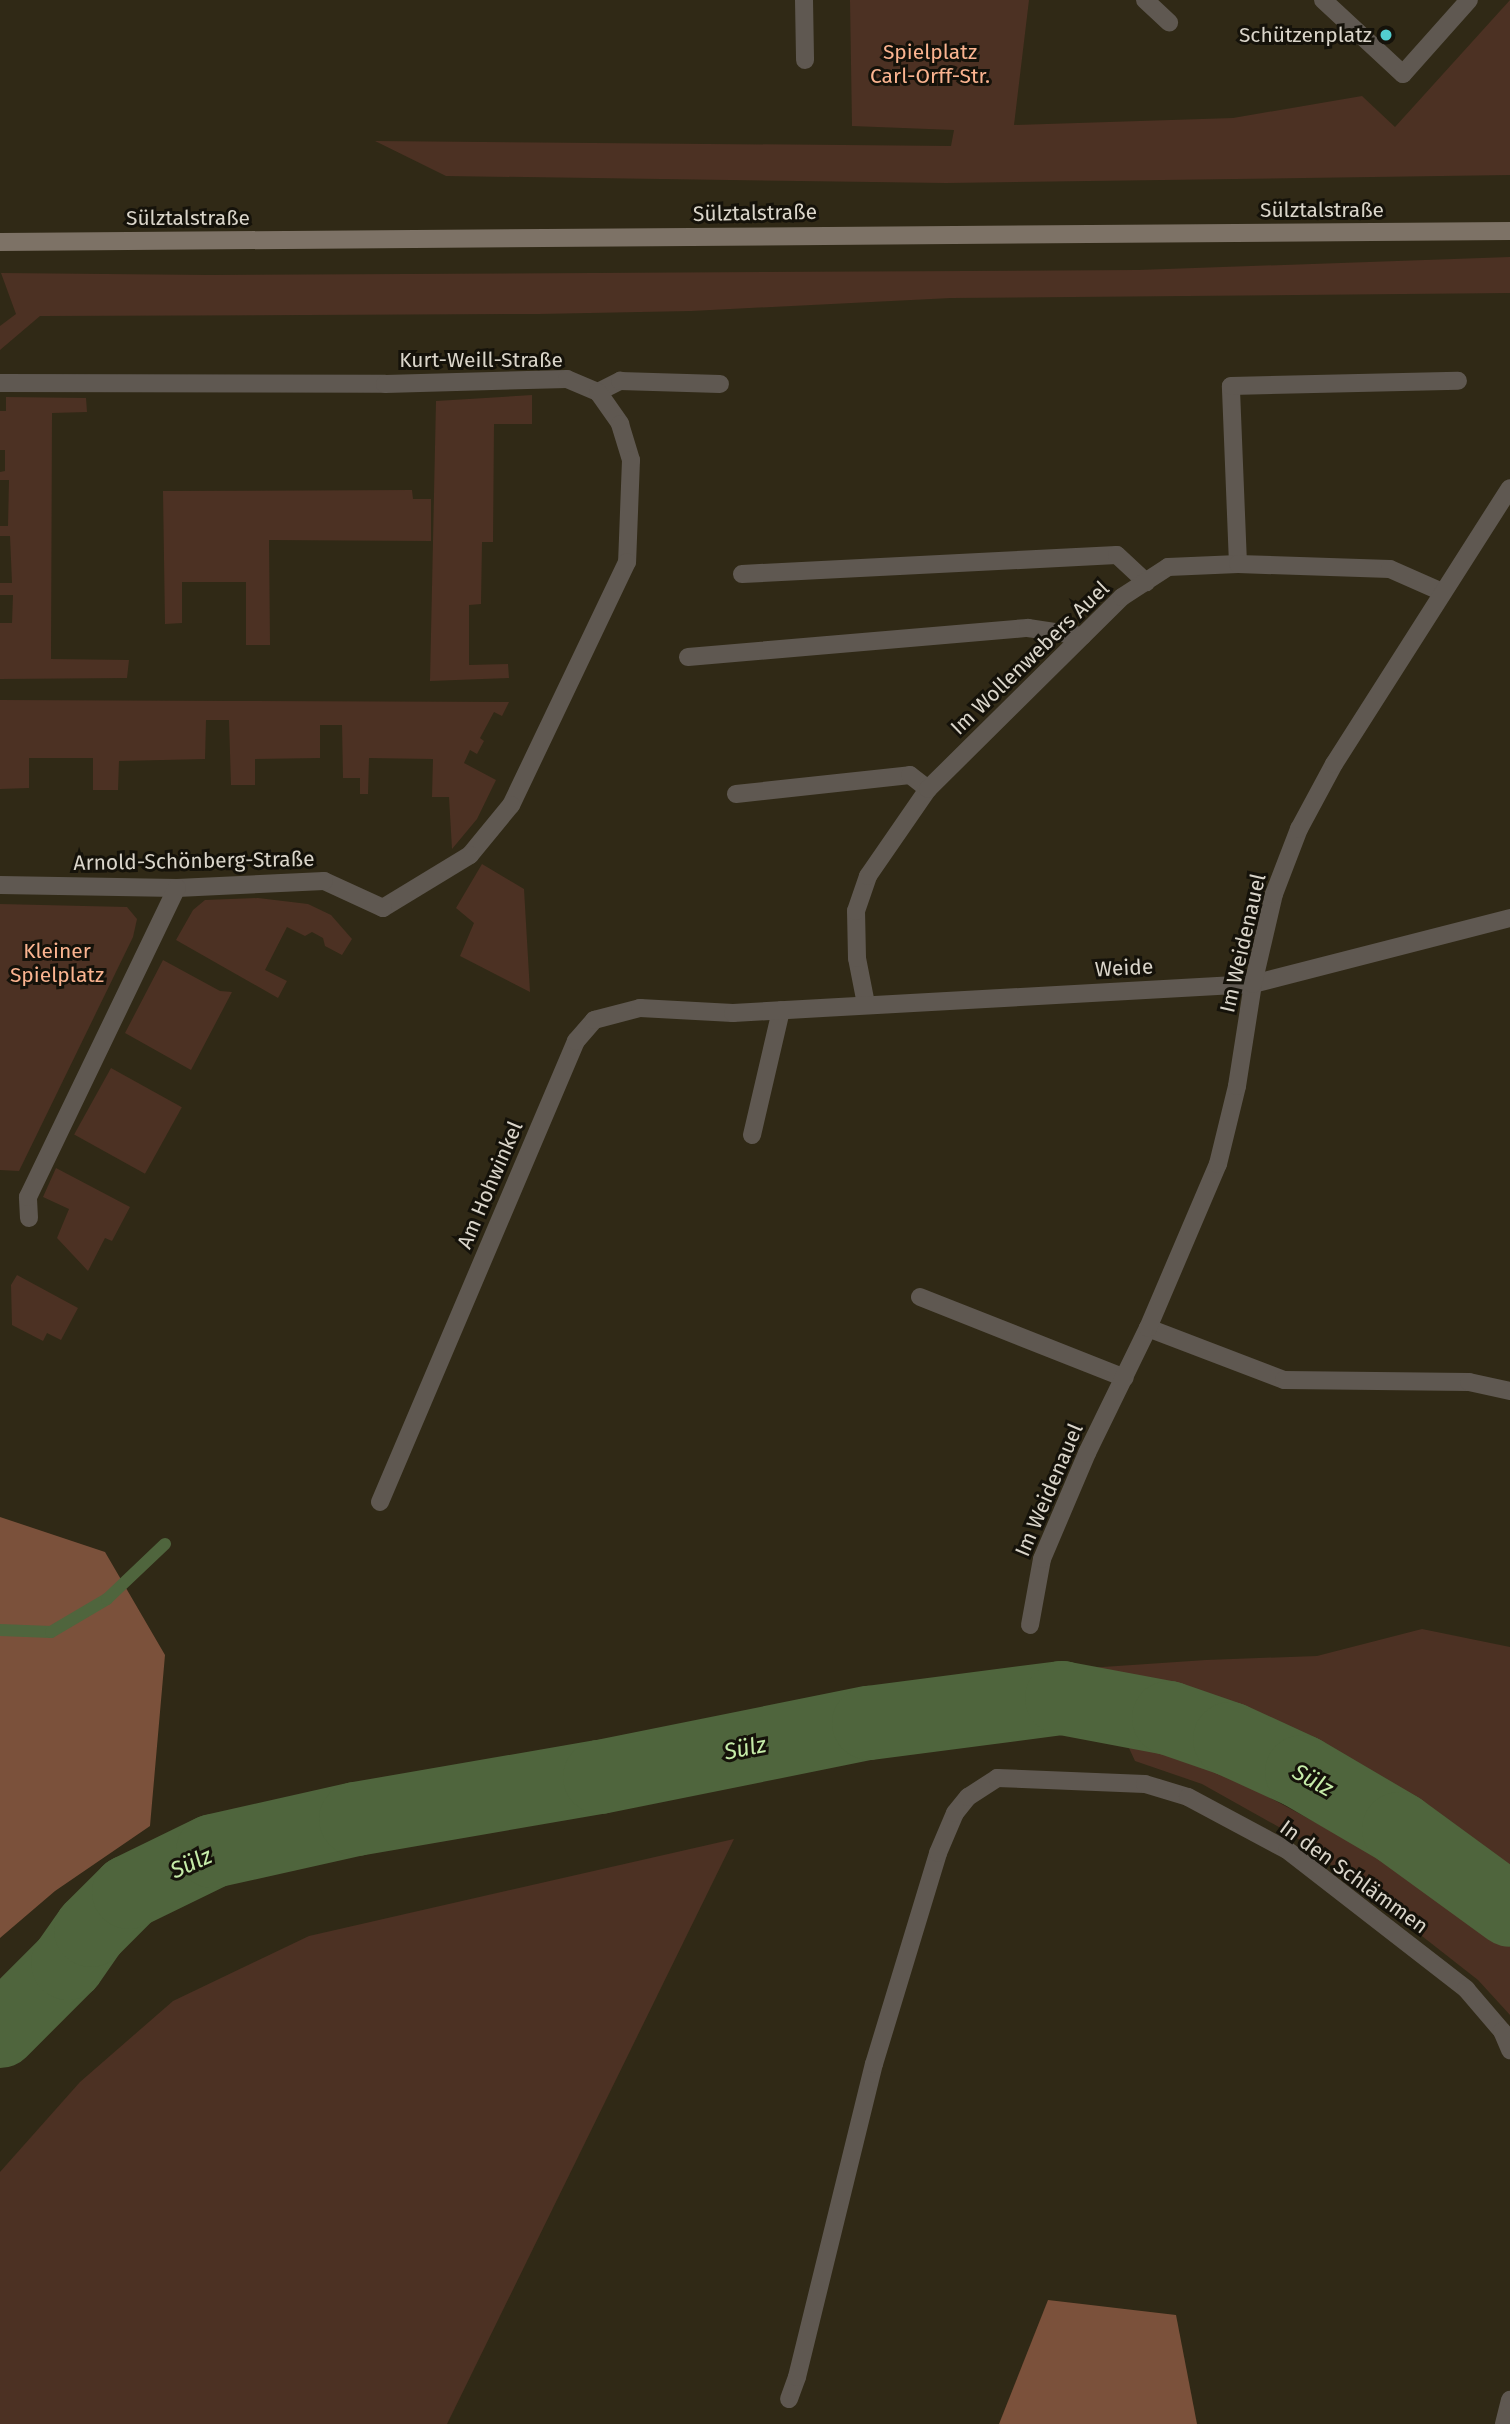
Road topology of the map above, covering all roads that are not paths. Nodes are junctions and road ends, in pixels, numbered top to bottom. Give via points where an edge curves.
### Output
1 (804, 0) edge
2 (1144, 0) edge
3 (1323, 0) edge
4 (1469, 0) edge
5 (1169, 22) dead end
6 (805, 60) dead end
7 (1510, 231) edge
8 (0, 243) edge
9 (1458, 381) dead end
10 (0, 383) edge
11 (720, 384) dead end
12 (598, 392) junction
13 (1510, 488) edge
14 (1238, 564) junction
15 (742, 573) dead end
16 (1146, 582) junction
17 (1442, 592) junction
18 (1082, 636) junction
19 (688, 657) dead end
20 (928, 789) junction
21 (736, 794) dead end
22 (0, 885) edge
23 (177, 888) junction
24 (1510, 918) edge
25 (1253, 984) junction
26 (866, 1004) junction
27 (781, 1010) junction
28 (733, 1013) joint
29 (752, 1135) dead end
30 (29, 1218) dead end
31 (920, 1297) dead end
32 (1148, 1328) junction
33 (1125, 1378) junction
34 (1510, 1391) edge
35 (380, 1502) dead end
36 (1030, 1625) dead end
37 (1510, 2050) edge
38 (789, 2399) dead end
39 (1510, 2400) edge
40 (1504, 2424) edge

1 - 6 street
2 - 5 street
3 - 4 street via 1403,74
7 - 8 main road, Sülztalstraße
9 - 14 street via 1231,386
10 - 12 street, Kurt-Weill-Straße via 384,384 566,379
11 - 12 street via 620,381
12 - 23 street, Arnold-Schönberg-Straße via 620,424 631,460 627,562 511,805 470,855 383,908 324,881
13 - 17 street, Im Weidenauel
14 - 16 street, Im Wollenwebers Auel via 1168,567
14 - 17 street, Im Wollenwebers Auel via 1390,569
15 - 16 street via 1117,555
16 - 18 street, Im Wollenwebers Auel via 1122,597
17 - 25 street, Im Weidenauel via 1334,764 1299,829 1274,894
18 - 19 street via 1028,628
18 - 20 street, Im Wollenwebers Auel
20 - 21 street via 910,775
20 - 26 street, Im Wollenwebers Auel via 867,876 856,911 857,958
22 - 23 street, Arnold-Schönberg-Straße
23 - 30 street via 27,1197
24 - 25 street, Weide
25 - 26 street, Weide
25 - 32 street, Im Weidenauel via 1237,1086 1218,1164
26 - 27 street, Weide
27 - 28 street, Weide
27 - 29 street
28 - 35 street, Am Hohwinkel via 640,1008 594,1020 576,1041
31 - 33 street
32 - 33 street, Im Weidenauel
32 - 34 street via 1284,1380 1469,1382
33 - 36 street, Im Weidenauel via 1042,1559
37 - 38 street, In den Schlämmen via 1502,2031 1466,1989 1287,1850 1188,1797 1145,1784 998,1778 968,1797 955,1813 938,1853 874,2064
39 - 40 street

